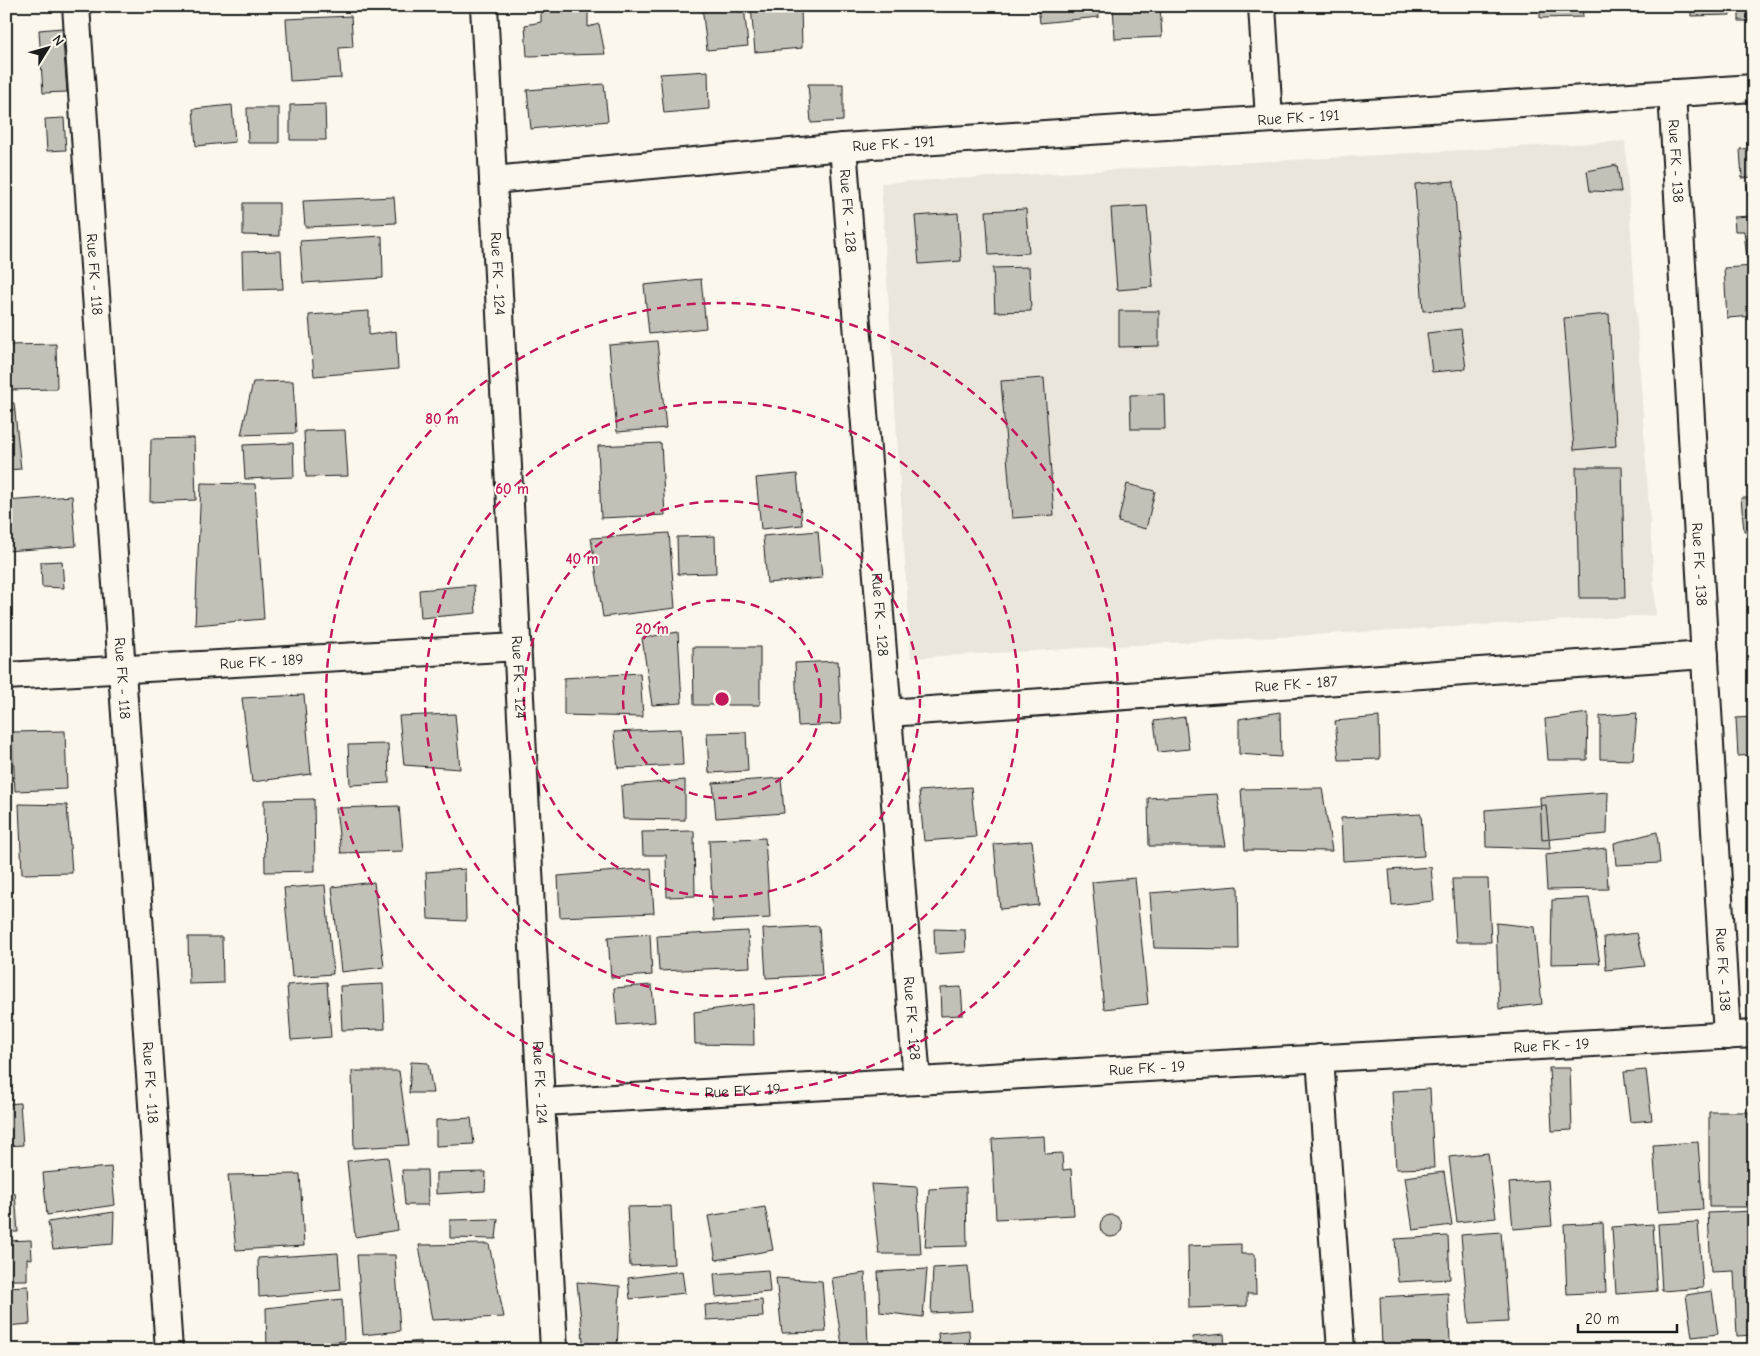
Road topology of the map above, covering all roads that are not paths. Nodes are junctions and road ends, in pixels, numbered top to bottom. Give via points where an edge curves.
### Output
1 (76, 6) edge
2 (484, 6) edge
3 (1262, 6) edge
4 (1754, 88) edge
5 (1672, 93) junction
6 (1269, 119) junction
7 (843, 147) junction
8 (493, 180) junction
9 (518, 647) junction
10 (1704, 655) junction
11 (122, 670) junction
12 (6, 676) edge
13 (888, 713) junction
14 (1754, 1034) edge
15 (1727, 1036) junction
16 (1320, 1058) junction
17 (918, 1081) junction
18 (542, 1102) junction
19 (169, 1350) edge
20 (554, 1350) edge
21 (1342, 1350) edge

1 - 11 street, Rue FK - 118
2 - 8 street, Rue FK - 124
3 - 6 street
4 - 5 street, Rue FK - 191
5 - 6 street, Rue FK - 191
5 - 10 street, Rue FK - 138
6 - 7 street, Rue FK - 191
7 - 8 street, Rue FK - 191
7 - 13 street, Rue FK - 128
8 - 9 street, Rue FK - 124
9 - 11 street, Rue FK - 189
9 - 18 street, Rue FK - 124
10 - 13 street, Rue FK - 187
10 - 15 street, Rue FK - 138
11 - 12 street, Rue FK - 189
11 - 19 street, Rue FK - 118
13 - 17 street, Rue FK - 128
14 - 15 street, Rue FK - 19
15 - 16 street, Rue FK - 19
16 - 17 street, Rue FK - 19
16 - 21 street
17 - 18 street, Rue FK - 19
18 - 20 street, Rue FK - 124

